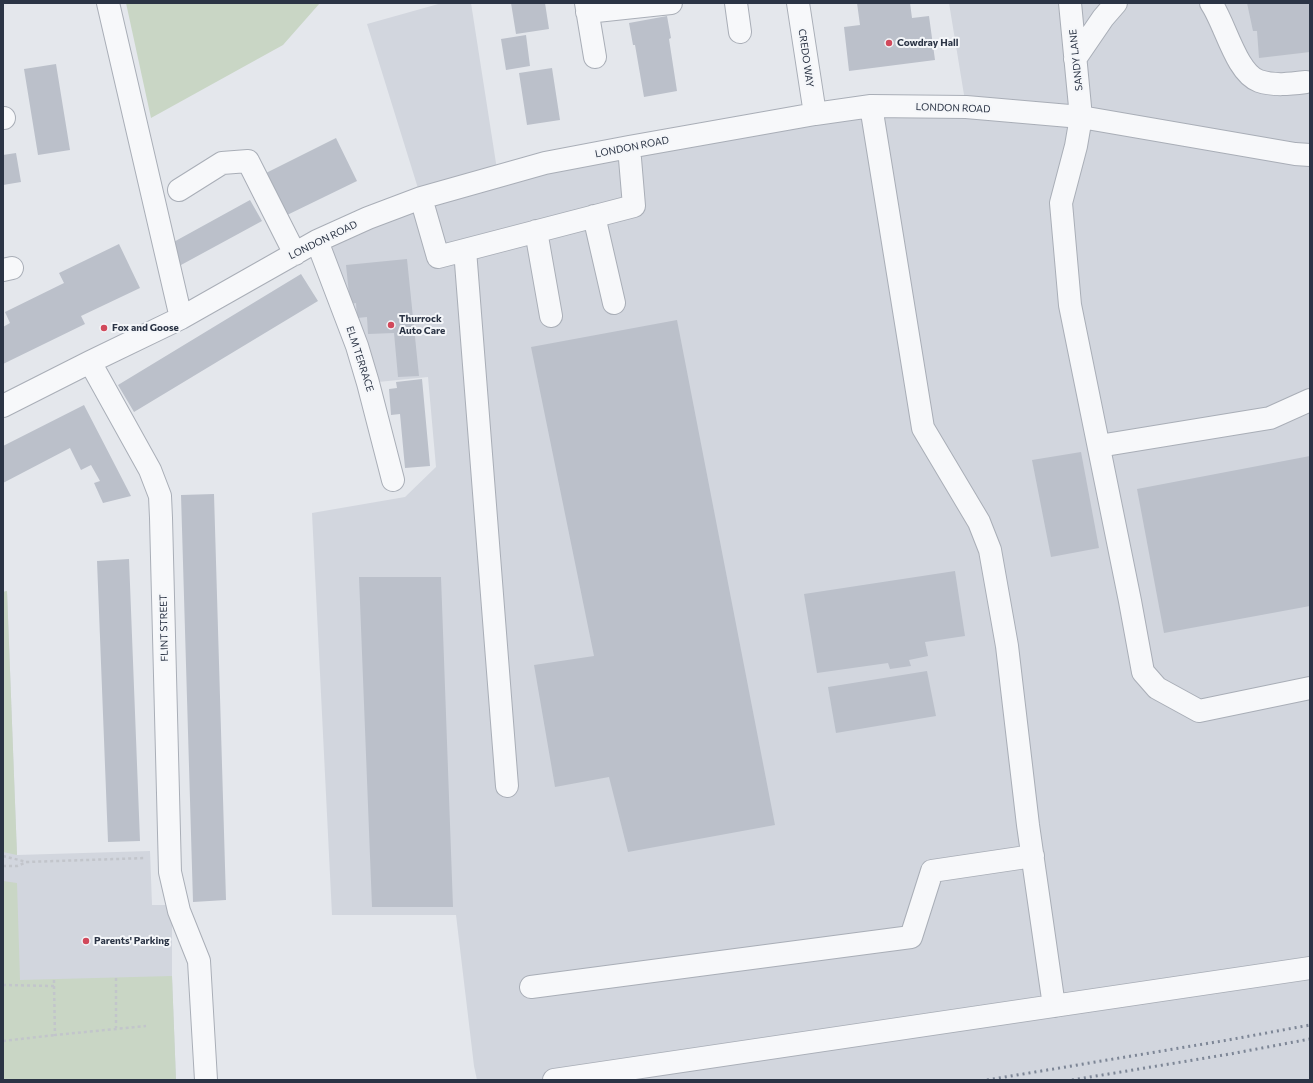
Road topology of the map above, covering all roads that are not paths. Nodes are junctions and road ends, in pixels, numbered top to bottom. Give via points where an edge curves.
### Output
1 (108, 3) edge
2 (671, 3) edge
3 (736, 3) edge
4 (798, 3) edge
5 (1070, 3) edge
6 (1116, 3) edge
7 (1211, 3) edge
8 (586, 8) edge
9 (740, 32) dead end
10 (595, 57) dead end
11 (1075, 59) junction
12 (1306, 82) dead end
13 (871, 106) junction
14 (815, 114) junction
15 (1081, 117) junction
16 (630, 147) junction
17 (1310, 154) edge
18 (180, 190) dead end
19 (421, 198) junction
20 (594, 216) junction
21 (536, 231) junction
22 (317, 241) junction
23 (465, 250) junction
24 (295, 254) junction
25 (614, 303) dead end
26 (551, 316) dead end
27 (181, 318) junction
28 (90, 362) junction
29 (1310, 400) edge
30 (3, 406) edge
31 (1099, 446) junction
32 (393, 480) dead end
33 (1310, 688) edge
34 (507, 786) dead end
35 (1032, 856) junction
36 (1310, 968) edge
37 (531, 987) dead end
38 (1054, 1006) junction
39 (206, 1080) edge
40 (554, 1080) edge

1 - 27 street
2 - 8 street
3 - 9 street
4 - 14 street, CREDO WAY
5 - 11 street, SANDY LANE
6 - 11 street
7 - 12 street via 1247,74 1259,81 1282,85
8 - 10 street
11 - 15 street, SANDY LANE
13 - 14 street, LONDON ROAD
13 - 15 street, LONDON ROAD via 966,107
13 - 35 street via 923,428 979,522 990,550 1007,646
14 - 16 street, LONDON ROAD
15 - 17 street, LONDON ROAD via 1295,154
15 - 31 street, SANDY LANE via 1061,203 1070,306
16 - 19 street, LONDON ROAD via 545,163
16 - 20 street via 634,206
18 - 24 street via 222,162 248,161
19 - 22 street, LONDON ROAD
19 - 23 street via 438,257
20 - 21 street
20 - 25 street
21 - 23 street
21 - 26 street
22 - 24 street, LONDON ROAD
22 - 32 street, ELM TERRACE via 357,346
23 - 34 street
24 - 27 street, LONDON ROAD
27 - 28 street, LONDON ROAD
28 - 30 street, LONDON ROAD
28 - 39 street, FLINT STREET via 150,470 160,496 157,868 179,911 199,961
29 - 31 street via 1270,418
31 - 33 street, SANDY LANE via 1143,672 1157,688 1199,712
35 - 37 street via 932,871 911,937
35 - 38 street
36 - 38 street
38 - 40 street

